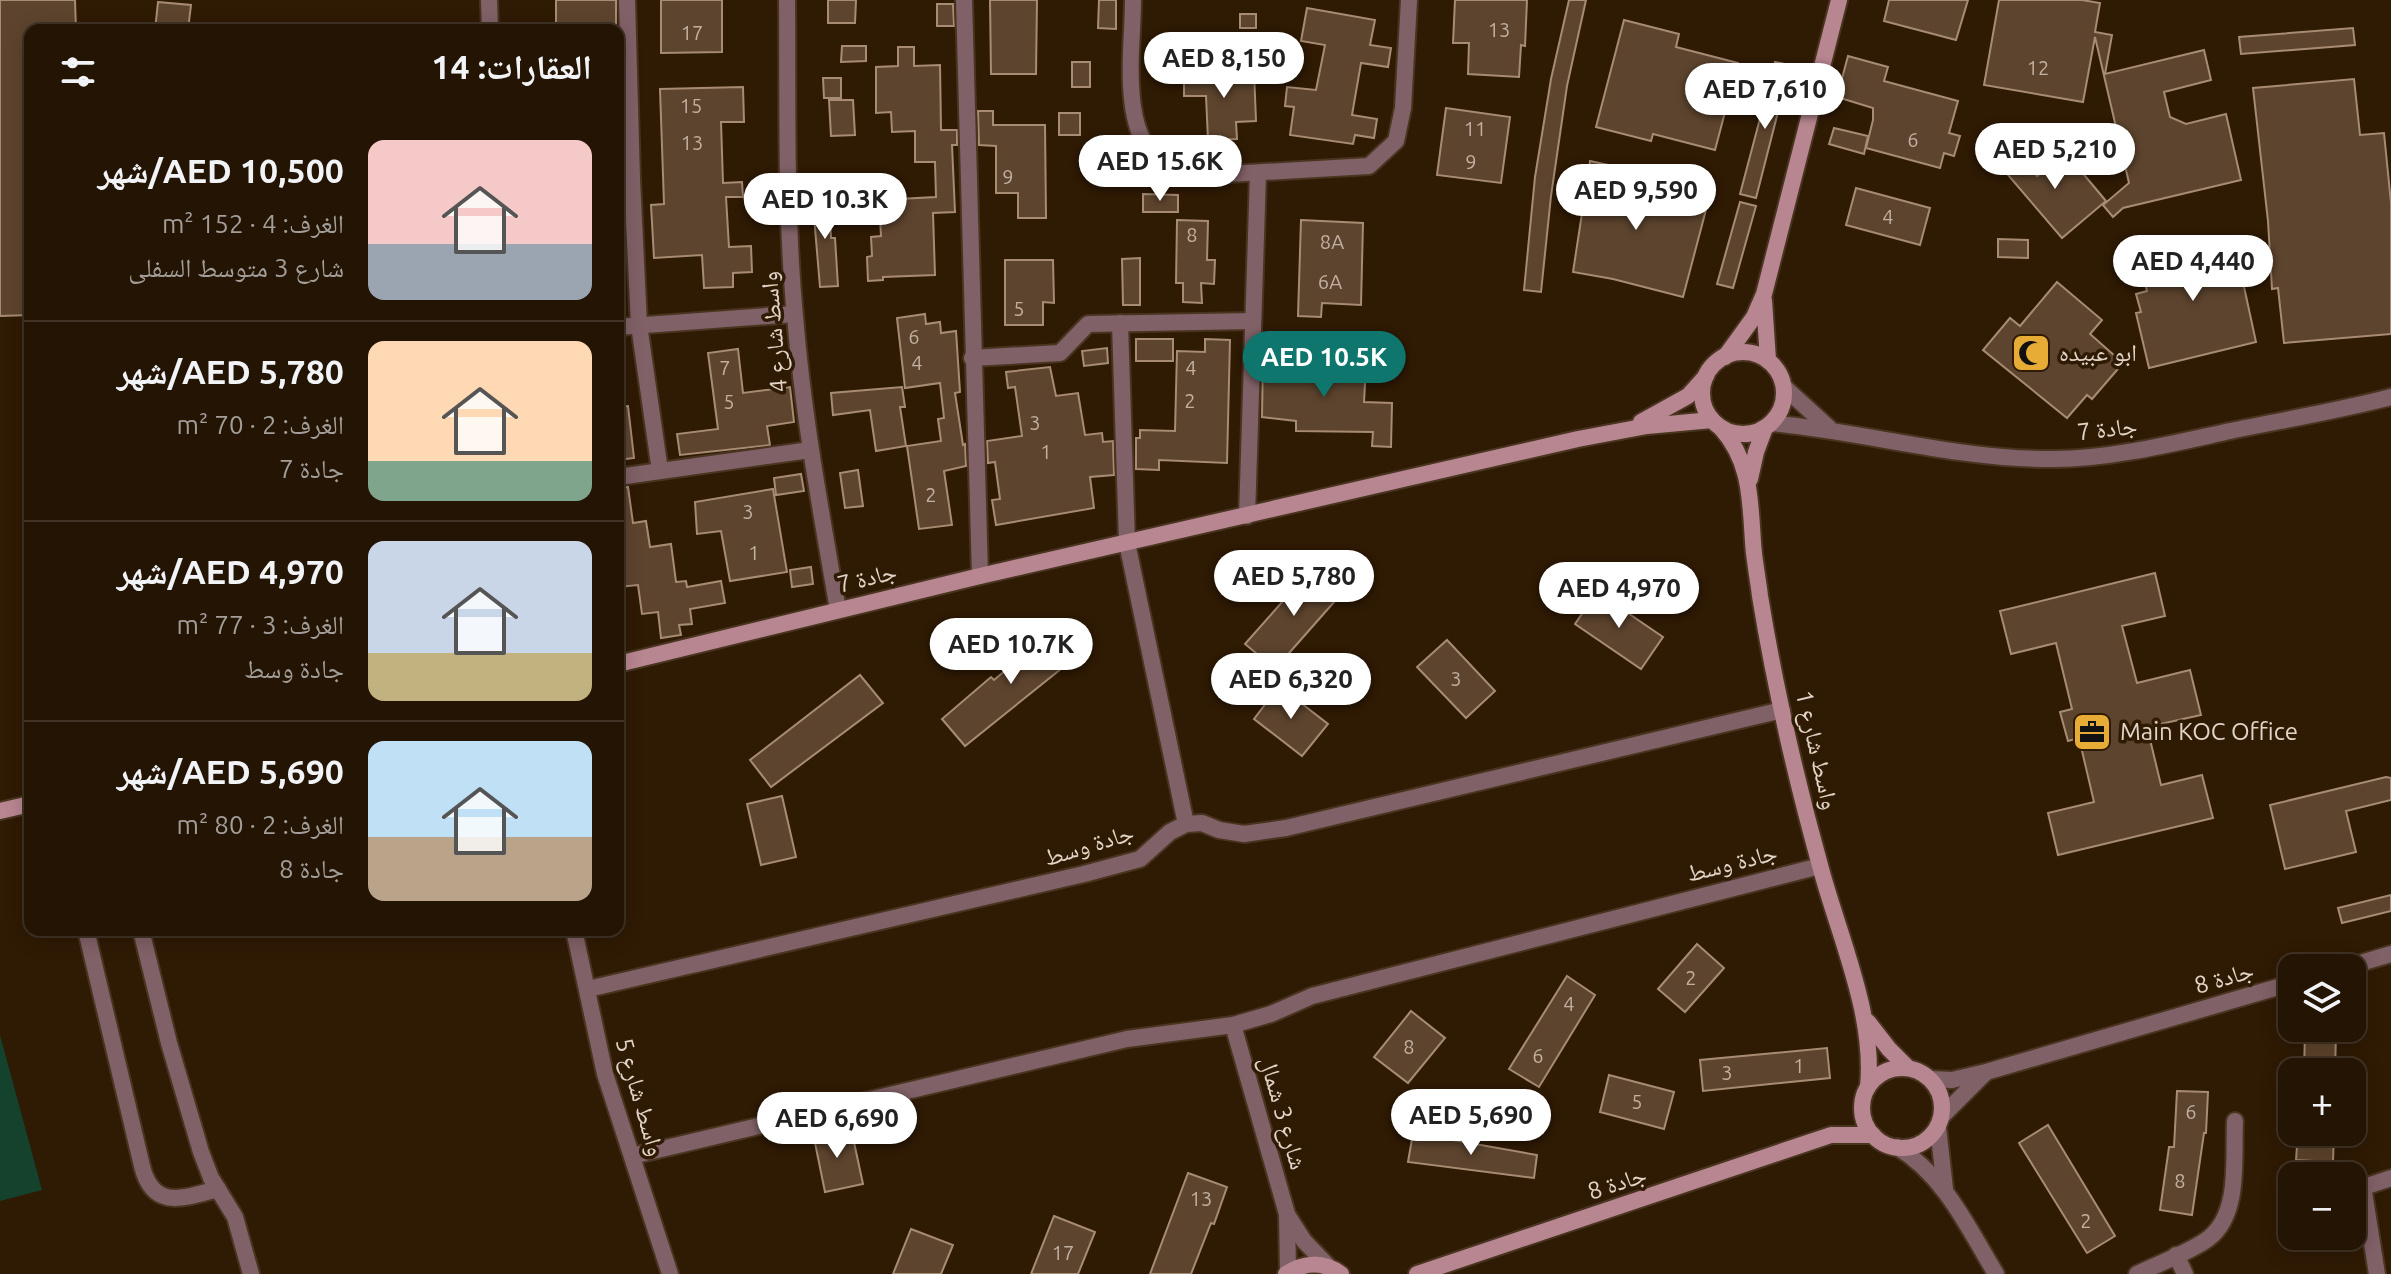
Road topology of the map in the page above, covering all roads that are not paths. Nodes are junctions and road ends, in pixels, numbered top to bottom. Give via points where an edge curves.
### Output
1 (489, 0) edge
2 (627, 0) edge
3 (787, 0) edge
4 (964, 0) edge
5 (1133, 0) edge
6 (1409, 0) edge
7 (1839, 0) edge
8 (490, 24) edge
9 (1258, 174) junction
10 (1764, 294) junction
11 (794, 314) junction
12 (1253, 321) junction
13 (1120, 323) junction
14 (639, 325) junction
15 (624, 326) edge
16 (1725, 357) junction
17 (972, 358) junction
18 (1768, 360) junction
19 (1706, 376) junction
20 (1784, 387) junction
21 (2390, 398) edge
22 (1717, 424) junction
23 (1768, 426) junction
24 (1829, 428) junction
25 (1625, 429) junction
26 (810, 450) junction
27 (660, 471) junction
28 (624, 476) edge
29 (1749, 488) junction
30 (1247, 516) junction
31 (1127, 543) junction
32 (980, 576) junction
33 (838, 610) junction
34 (624, 664) edge
35 (1782, 710) junction
36 (24, 805) edge
37 (0, 811) edge
38 (1186, 824) junction
39 (1820, 866) junction
40 (87, 936) edge
41 (142, 936) edge
42 (575, 936) edge
43 (2391, 954) edge
44 (2366, 961) edge
45 (2278, 987) edge
46 (588, 989) junction
47 (1865, 1017) junction
48 (1233, 1025) junction
49 (1908, 1068) junction
50 (1986, 1072) junction
51 (1931, 1079) junction
52 (1868, 1087) junction
53 (1862, 1105) junction
54 (2235, 1121) dead end
55 (1940, 1122) junction
56 (1831, 1135) junction
57 (1873, 1135) junction
58 (1897, 1147) junction
59 (632, 1156) junction
60 (2391, 1178) edge
61 (2366, 1186) edge
62 (218, 1189) junction
63 (1945, 1191) junction
64 (1287, 1214) junction
65 (2366, 1224) edge
66 (2176, 1255) junction
67 (1339, 1271) edge
68 (1287, 1273) edge
69 (251, 1274) edge
70 (670, 1274) edge
71 (1417, 1274) edge
72 (1996, 1274) edge
73 (2137, 1274) edge
74 (2185, 1274) edge
75 (2377, 1274) edge

1 - 8 street
2 - 14 street
3 - 11 street, واسط شارع 4
4 - 17 street
5 - 9 street via 1135,124 1147,151 1166,168 1194,176
6 - 9 street via 1396,141 1369,166
7 - 10 main road
9 - 12 street
10 - 16 main road
10 - 18 main road
11 - 14 street
11 - 26 street, واسط شارع 4
12 - 13 street
12 - 30 street
13 - 17 street via 1088,324 1060,353
13 - 31 street
14 - 15 street
14 - 27 street
16 - 18 main road via 1747,352
16 - 19 main road
17 - 32 street
18 - 20 main road
19 - 22 main road via 1703,399
19 - 25 main road, جادة 7 via 1688,396
20 - 23 main road via 1784,400
20 - 24 street, جادة 7
21 - 24 street, جادة 7 via 2155,447 2058,460 1958,453
22 - 23 main road via 1743,434
22 - 25 main road, جادة 7 via 1690,420
22 - 29 main road, واسط شارع 1 via 1738,450
23 - 24 street, جادة 7
23 - 29 main road, واسط شارع 1
25 - 30 main road, جادة 7
26 - 27 street
26 - 33 street, واسط شارع 4
27 - 28 street
29 - 35 main road, واسط شارع 1 via 1760,596
30 - 31 main road, جادة 7
31 - 32 main road, جادة 7
31 - 38 street
32 - 33 main road, جادة 7
33 - 34 main road, جادة 7
35 - 38 street via 1286,828 1244,834
35 - 39 main road, واسط شارع 1
36 - 37 main road
38 - 46 street, جادة وسط via 1140,859 1112,867
39 - 47 main road, واسط شارع 1
39 - 48 street, جادة وسط via 1312,996
40 - 62 street via 148,1184 172,1199
41 - 62 street via 177,1075
42 - 46 street, واسط شارع 5
43 - 44 street
45 - 50 street, جادة 8
46 - 59 street, واسط شارع 5 via 605,1074
47 - 49 main road, واسط شارع 1
47 - 52 main road, واسط شارع 1
48 - 59 street, جادة وسط via 1127,1039
48 - 64 street, شارع 3 شمال
49 - 51 main road
49 - 52 main road via 1885,1072
50 - 51 street, جادة 8
50 - 55 street, جادة 8
51 - 55 main road via 1942,1103
52 - 53 main road
53 - 56 main road, جادة 8
53 - 57 main road
54 - 66 street via 2231,1196 2224,1220 2207,1240
55 - 58 main road via 1920,1143
55 - 63 street
56 - 57 main road, جادة 8
56 - 71 main road, جادة 8
57 - 58 main road
58 - 63 street via 1924,1166
59 - 70 street, واسط شارع 5
60 - 61 street
62 - 69 street via 235,1217
63 - 72 street
64 - 67 street, شارع 3 شمال via 1304,1241
64 - 68 street, شارع 3 شمال
65 - 75 street
66 - 73 street
66 - 74 street
67 - 68 main road via 1302,1265

